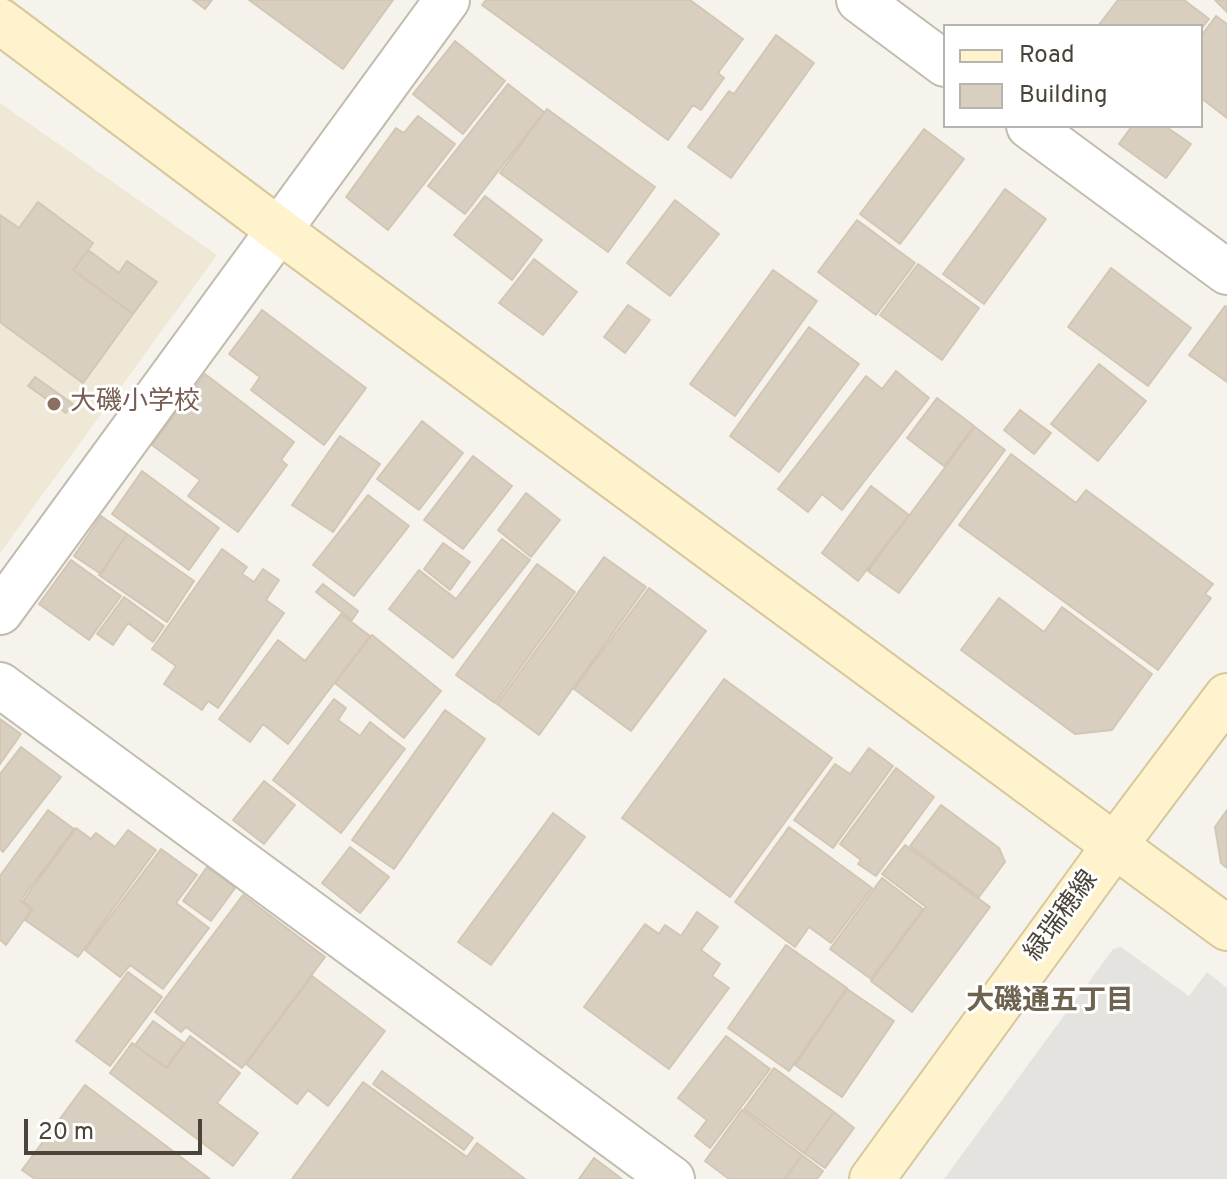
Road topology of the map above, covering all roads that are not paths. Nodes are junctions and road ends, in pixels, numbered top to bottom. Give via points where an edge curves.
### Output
1 (447, 0) edge
2 (859, 0) edge
3 (0, 21) edge
4 (943, 63) edge
5 (1032, 128) edge
6 (280, 231) junction
7 (1227, 272) edge
8 (0, 612) edge
9 (0, 685) edge
10 (1227, 696) edge
11 (1115, 845) junction
12 (1227, 928) edge
13 (672, 1179) edge
14 (872, 1179) edge

1 - 6 street
2 - 4 street
3 - 6 street
5 - 7 street
6 - 8 street
6 - 11 street
9 - 13 street
10 - 11 street, 緑瑞穂線
11 - 12 street
11 - 14 street, 緑瑞穂線

